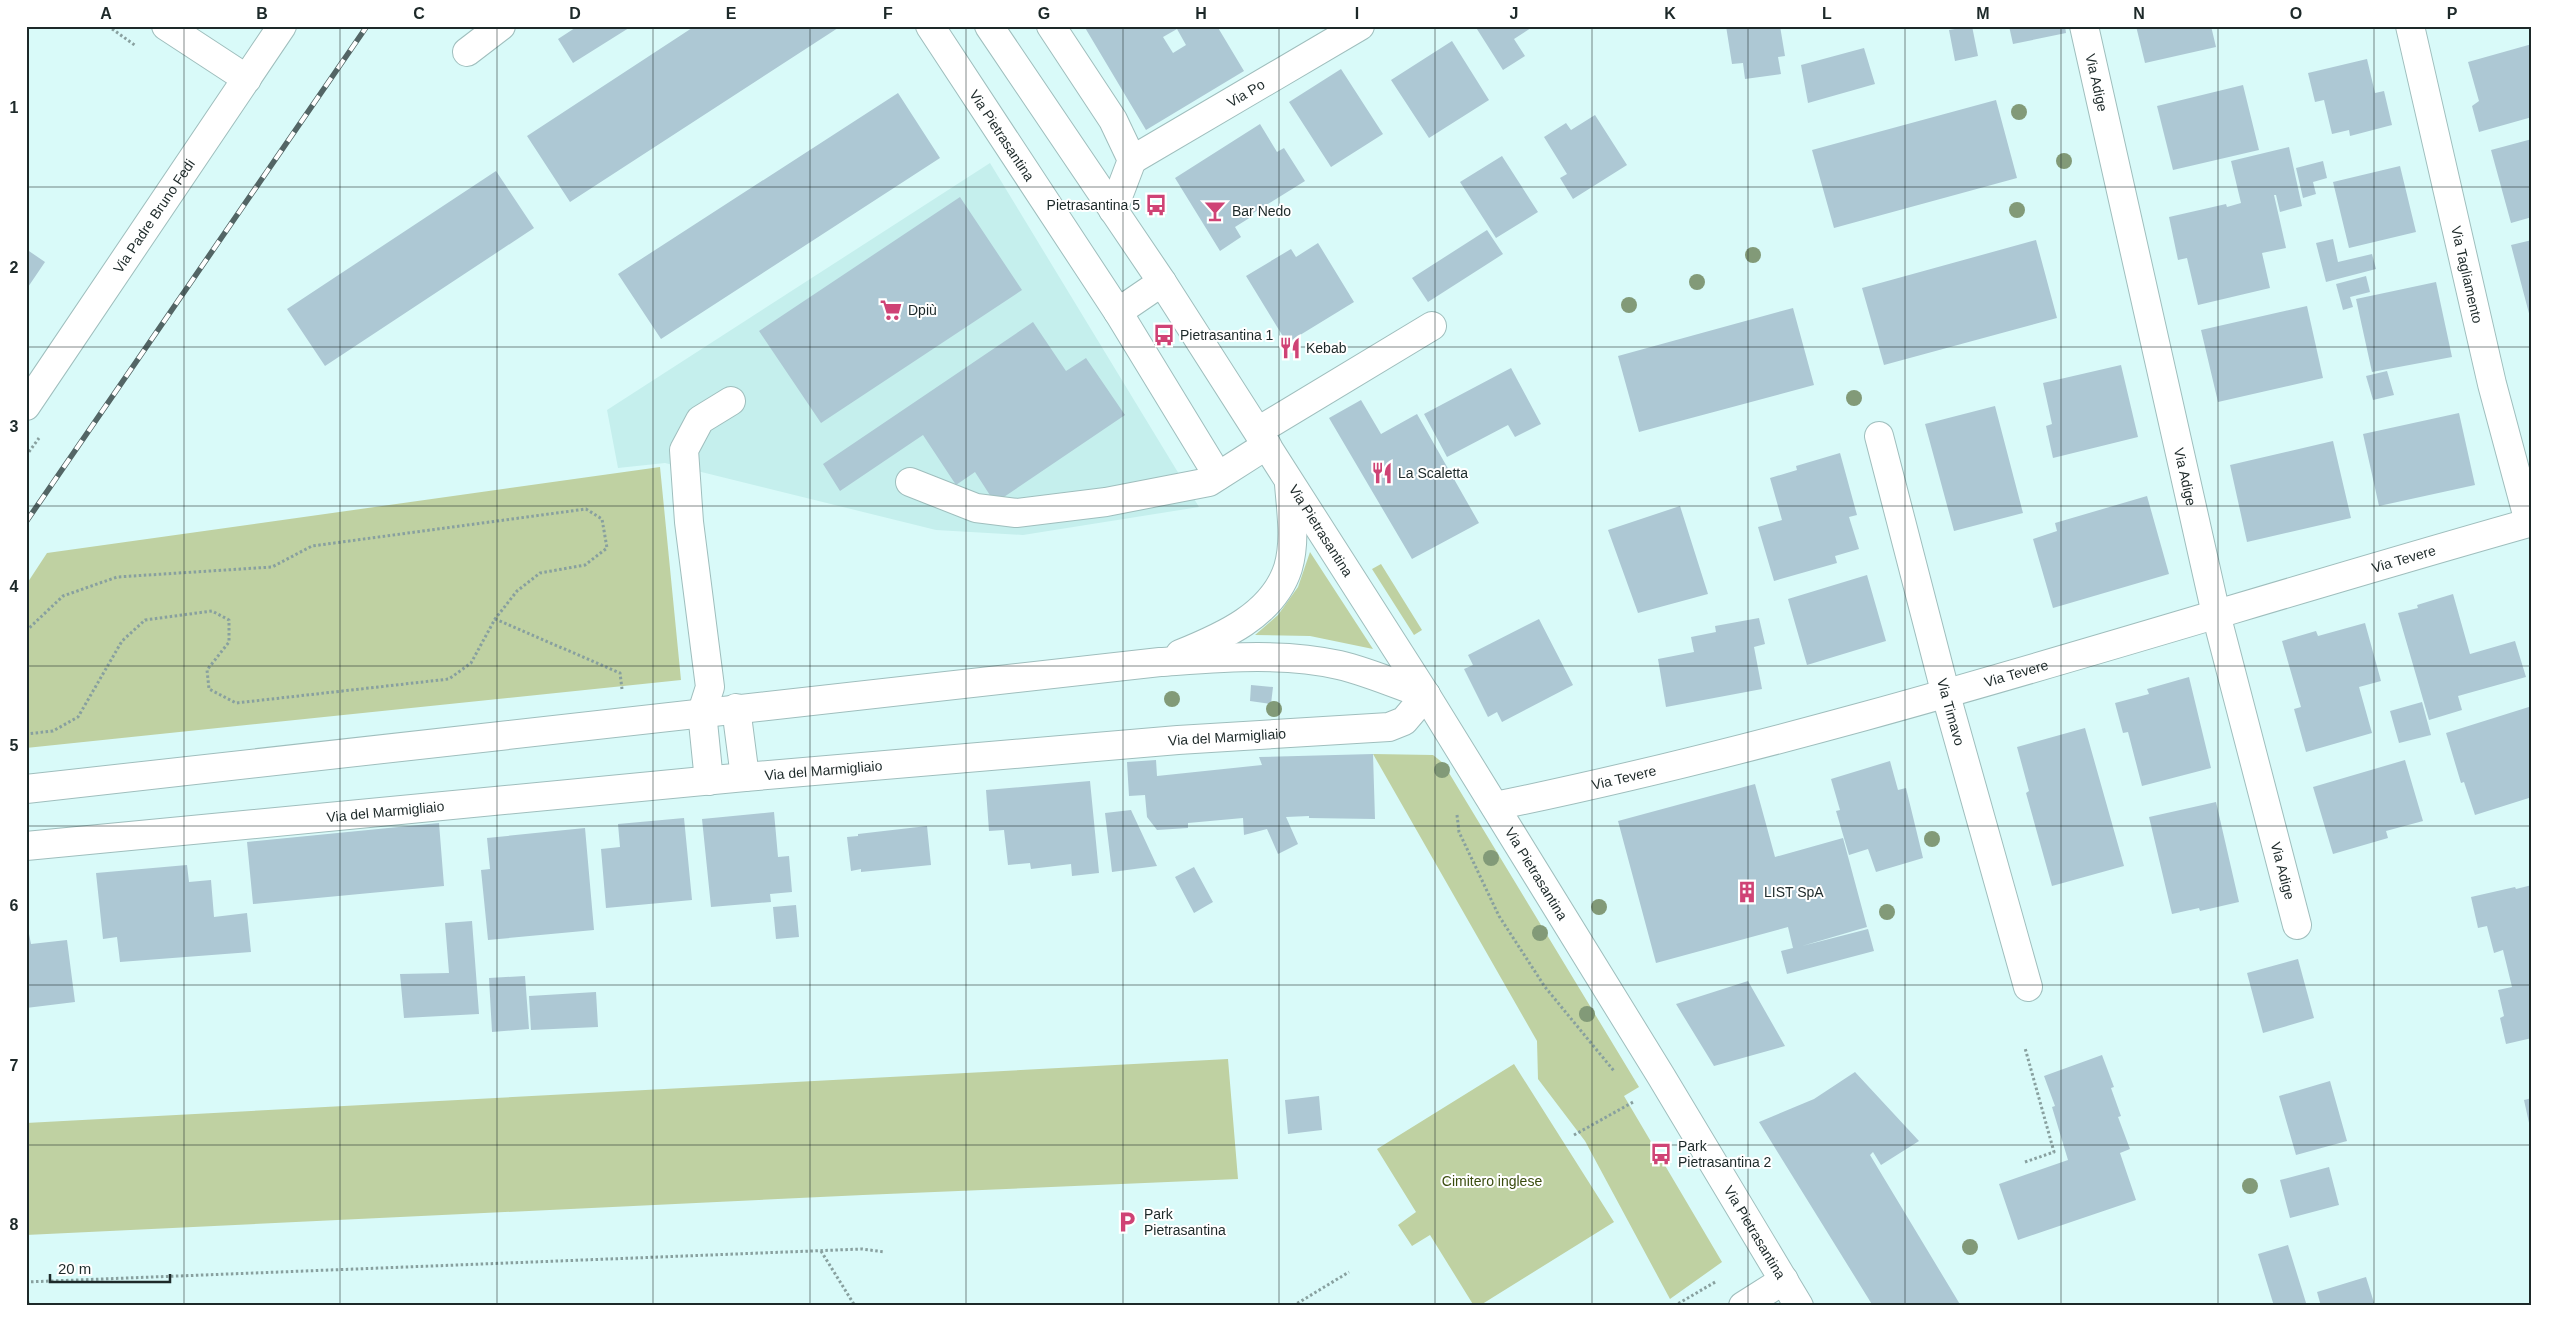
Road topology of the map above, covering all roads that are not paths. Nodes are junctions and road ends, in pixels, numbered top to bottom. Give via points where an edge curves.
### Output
1 (166, 26) edge
2 (282, 26) edge
3 (501, 26) edge
4 (930, 26) edge
5 (988, 26) edge
6 (1051, 26) edge
7 (1360, 26) edge
8 (2084, 26) edge
9 (2410, 26) edge
10 (467, 52) dead end
11 (247, 79) junction
12 (1132, 160) junction
13 (1113, 210) junction
14 (1162, 282) junction
15 (1118, 312) junction
16 (1432, 326) dead end
17 (731, 401) dead end
18 (26, 406) edge
19 (1879, 436) dead end
20 (1262, 438) junction
21 (1218, 476) junction
22 (1288, 480) junction
23 (910, 482) dead end
24 (2530, 522) edge
25 (2216, 614) junction
26 (1160, 662) junction
27 (1946, 694) junction
28 (1426, 696) junction
29 (736, 708) junction
30 (702, 712) junction
31 (745, 777) junction
32 (709, 781) junction
33 (26, 789) edge
34 (1495, 806) junction
35 (26, 846) edge
36 (2297, 925) dead end
37 (2028, 987) dead end
38 (1784, 1280) junction
39 (1743, 1306) edge
40 (1799, 1306) edge

1 - 11 street
2 - 11 street, Via Padre Bruno Fedi
3 - 10 street
4 - 15 street, Via Pietrasantina
5 - 13 street, Via Pietrasantina
6 - 12 street via 1112,120
7 - 12 street, Via Po
8 - 25 street, Via Adige
9 - 24 street, Via Tagliamento via 2492,384
11 - 18 street, Via Padre Bruno Fedi
12 - 13 street
13 - 14 street, Via Pietrasantina
14 - 15 street
14 - 20 street, Via Pietrasantina
15 - 21 street, Via Pietrasantina
16 - 20 street
17 - 30 street via 700,420 684,450 689,522 710,687
19 - 27 street, Via Timavo
20 - 21 street
20 - 22 street, Via Pietrasantina
21 - 23 street via 1209,482 1168,491 1016,513 976,508
22 - 26 street via 1291,546 1283,580 1274,593 1238,627
22 - 28 street, Via Pietrasantina
24 - 25 street, Via Tevere
25 - 27 street, Via Tevere
25 - 36 street, Via Adige
26 - 28 street via 1223,658 1319,662 1376,677
26 - 29 street
27 - 34 street, Via Tevere via 1780,740
27 - 37 street, Via Timavo
28 - 31 street, Via del Marmigliaio via 1404,721 1389,727 1168,741
28 - 34 street, Via Pietrasantina
29 - 30 street
29 - 31 street, Via del Marmigliaio
30 - 32 street
30 - 33 street
31 - 32 street, Via del Marmigliaio
32 - 35 street, Via del Marmigliaio
34 - 38 street, Via Pietrasantina
38 - 39 street
38 - 40 street, Via Pietrasantina

